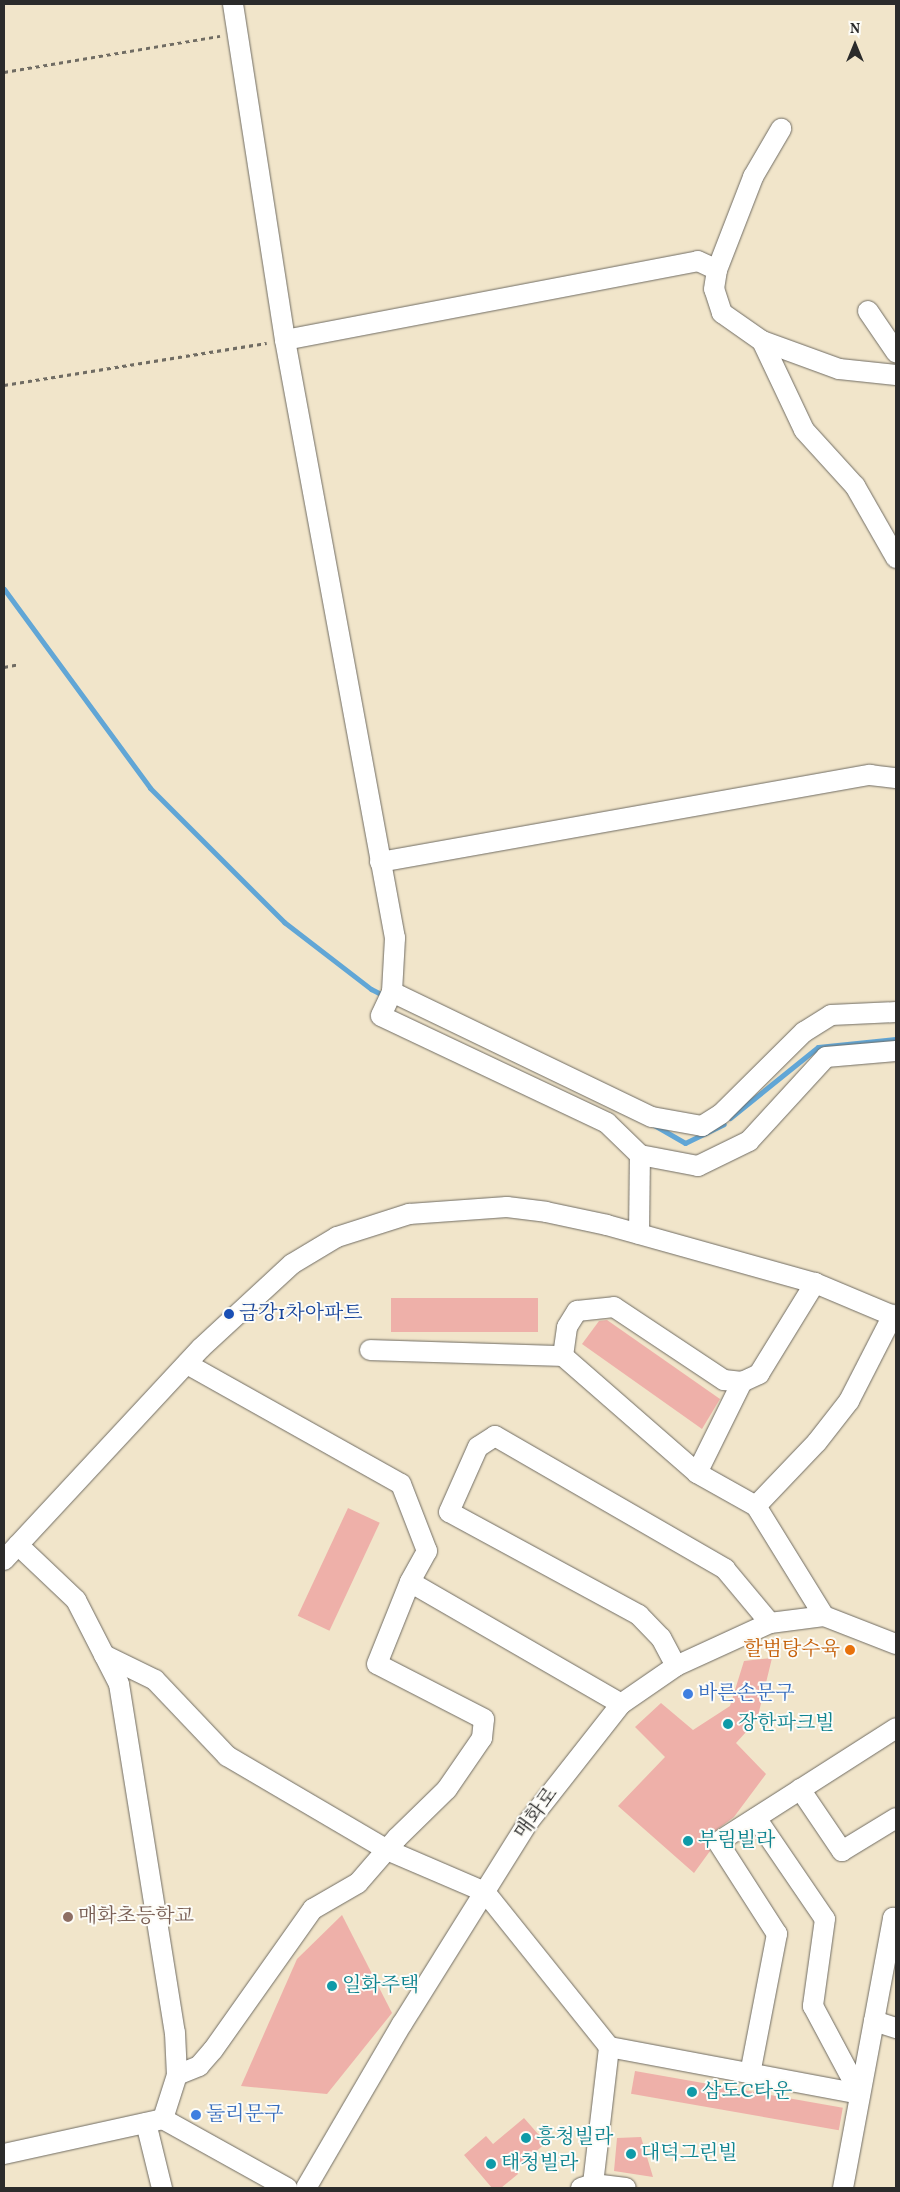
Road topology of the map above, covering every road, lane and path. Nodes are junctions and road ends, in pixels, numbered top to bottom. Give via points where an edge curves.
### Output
1 (234, 4) edge
2 (239, 33) junction
3 (4, 72) edge
4 (781, 129) dead end
5 (717, 270) junction
6 (868, 311) dead end
7 (285, 340) junction
8 (762, 341) junction
9 (896, 352) edge
10 (896, 375) edge
11 (4, 385) edge
12 (896, 558) edge
13 (20, 664) dead end
14 (4, 667) edge
15 (896, 778) edge
16 (380, 862) junction
17 (392, 992) junction
18 (896, 1012) edge
19 (896, 1051) edge
20 (640, 1156) junction
21 (639, 1234) junction
22 (815, 1283) junction
23 (895, 1316) edge
24 (370, 1350) dead end
25 (563, 1356) junction
26 (187, 1364) junction
27 (742, 1382) junction
28 (697, 1473) junction
29 (756, 1506) junction
30 (18, 1545) junction
31 (4, 1560) edge
32 (410, 1582) junction
33 (824, 1616) junction
34 (770, 1622) junction
35 (896, 1644) edge
36 (104, 1655) junction
37 (676, 1666) junction
38 (621, 1704) junction
39 (896, 1728) edge
40 (800, 1790) junction
41 (756, 1818) junction
42 (896, 1818) edge
43 (387, 1850) junction
44 (485, 1892) junction
45 (896, 1918) edge
46 (874, 2021) junction
47 (896, 2028) edge
48 (610, 2048) junction
49 (750, 2074) junction
50 (177, 2075) junction
51 (860, 2094) junction
52 (154, 2121) junction
53 (4, 2154) edge
54 (278, 2185) edge
55 (586, 2186) edge
56 (162, 2188) edge
57 (306, 2188) edge
58 (626, 2188) edge
59 (842, 2188) edge

1 - 2 street
2 - 3 path
2 - 7 street
4 - 5 street via 753,177
5 - 7 street via 698,261
5 - 8 street via 714,289 722,313
6 - 9 street
7 - 11 path
7 - 16 street
8 - 10 street via 839,369
8 - 12 street via 804,430 855,486
13 - 14 path
15 - 16 street via 870,775
16 - 17 street via 395,938
17 - 18 street via 652,1117 702,1126 721,1114 804,1032 831,1015
17 - 20 street via 381,1016 607,1123
19 - 20 street via 826,1057 749,1141 698,1166
20 - 21 street
21 - 22 street
21 - 26 street via 546,1212 508,1207 438,1210 389,1219 314,1248 292,1264
22 - 23 street
22 - 27 street via 759,1374
23 - 29 street via 849,1401 817,1442
24 - 25 street
25 - 27 street via 567,1328 577,1311 614,1308 724,1380
25 - 28 street
26 - 30 street
26 - 32 street via 400,1484 428,1551
27 - 28 street
28 - 29 street
29 - 33 street
30 - 31 street
30 - 36 street via 76,1600
32 - 38 street
32 - 43 street via 377,1664 484,1720 485,1728 482,1738 447,1789
33 - 34 street, 매화로
33 - 35 street, 매화로
34 - 37 street, 매화로
34 - 37 street via 725,1569 495,1436 478,1447 449,1512 639,1615 661,1638
36 - 43 street via 155,1680 227,1756
36 - 50 street via 118,1684 175,2033
37 - 38 street, 매화로
38 - 44 street, 매화로 via 530,1821
39 - 40 street
40 - 41 street
40 - 42 street via 842,1851
41 - 49 street via 718,1842 777,1934
41 - 51 street via 825,1919 813,2006
43 - 44 street
43 - 50 street via 358,1883 313,1910 213,2050 199,2066
44 - 48 street
44 - 57 street, 매화로
45 - 46 street via 893,1918
46 - 47 street
46 - 51 street
48 - 49 street
48 - 55 street
49 - 51 street
50 - 52 street
51 - 59 street
52 - 53 street
52 - 54 street
52 - 56 street
55 - 58 street

